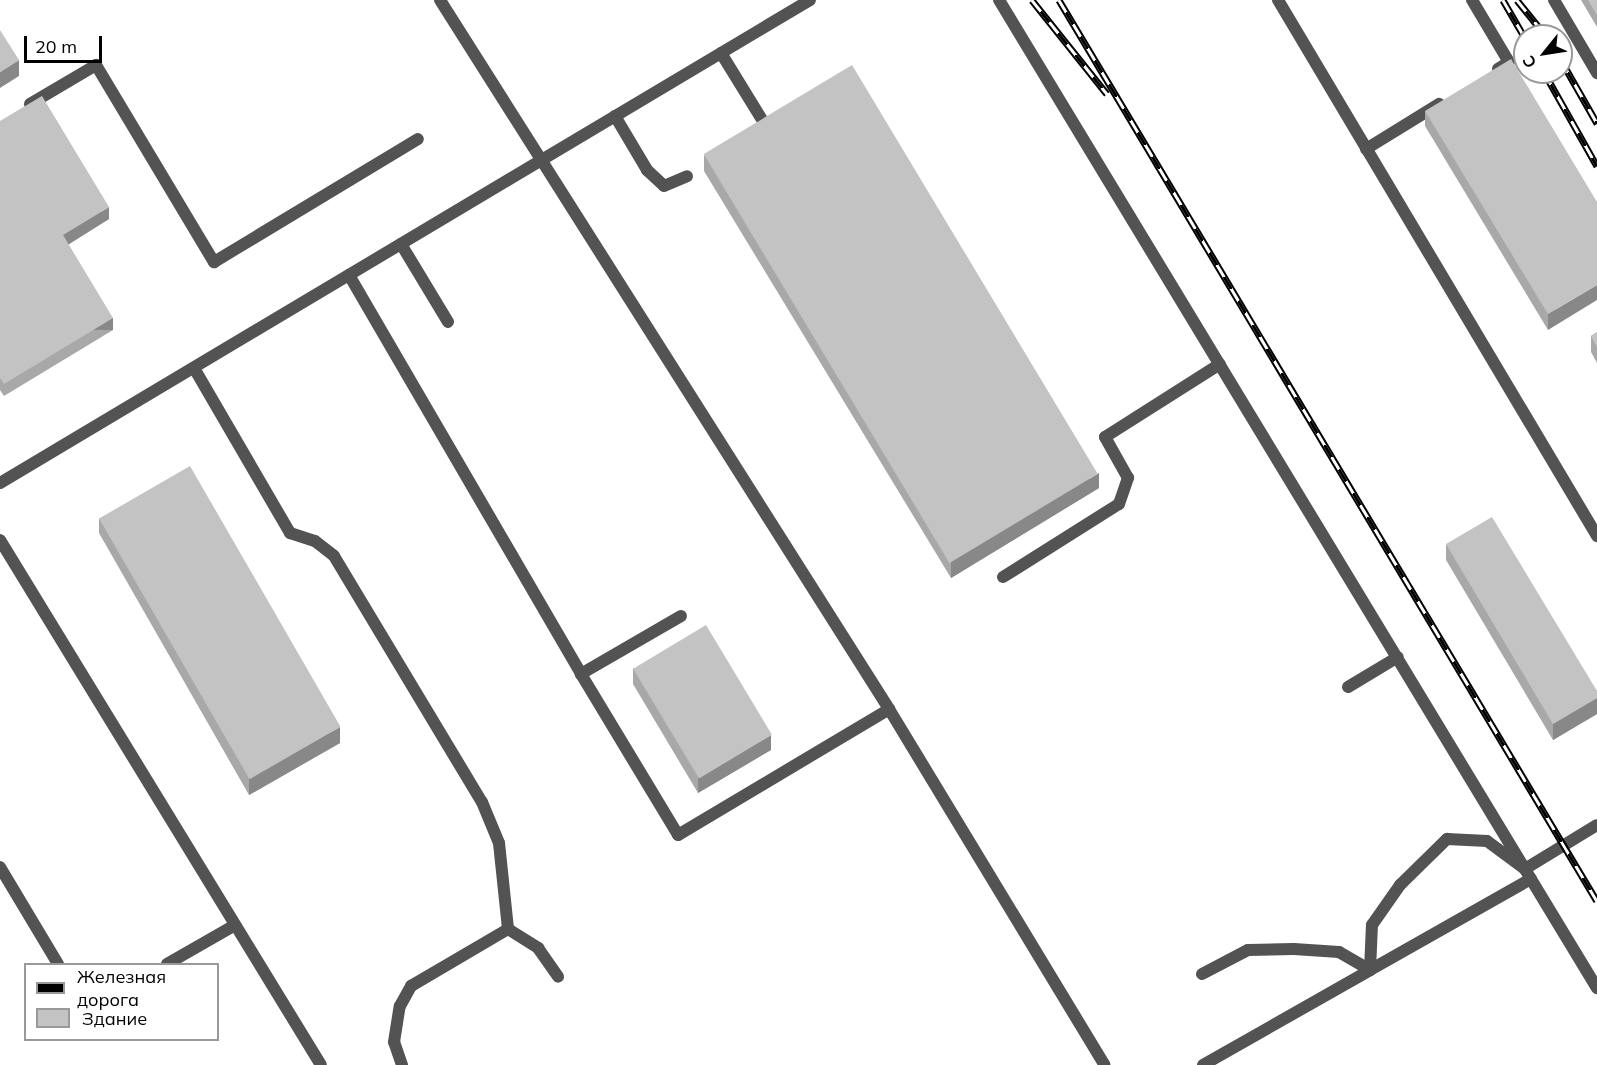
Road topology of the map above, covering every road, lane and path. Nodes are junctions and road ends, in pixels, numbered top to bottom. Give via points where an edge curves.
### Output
1 (440, 0) edge
2 (810, 0) edge
3 (999, 0) edge
4 (1278, 0) edge
5 (1472, 0) edge
6 (1554, 0) edge
7 (721, 53) junction
8 (1597, 73) edge
9 (1489, 74) edge
10 (1448, 99) edge
11 (19, 111) edge
12 (615, 116) junction
13 (769, 131) edge
14 (418, 139) dead end
15 (1366, 149) junction
16 (541, 160) junction
17 (687, 176) dead end
18 (401, 244) junction
19 (349, 275) junction
20 (448, 322) dead end
21 (1220, 364) junction
22 (194, 368) junction
23 (0, 483) edge
24 (1597, 536) edge
25 (0, 540) edge
26 (1003, 577) dead end
27 (681, 616) dead end
28 (1398, 657) junction
29 (581, 674) junction
30 (1348, 687) dead end
31 (888, 709) junction
32 (1597, 825) edge
33 (0, 867) edge
34 (1528, 874) junction
35 (235, 925) junction
36 (508, 929) junction
37 (57, 963) edge
38 (169, 963) edge
39 (1370, 970) junction
40 (1202, 974) dead end
41 (558, 977) dead end
42 (1597, 988) edge
43 (321, 1065) edge
44 (402, 1065) edge
45 (1105, 1065) edge
46 (1203, 1065) edge

1 - 16 lane
2 - 7 lane
3 - 21 lane
4 - 15 lane
5 - 9 lane via 1509,62
6 - 8 lane
7 - 12 lane
7 - 13 lane
10 - 15 lane
11 - 14 lane via 96,65 214,262
12 - 16 lane
12 - 17 lane via 646,170 664,186
15 - 24 lane
16 - 18 lane
16 - 31 lane
18 - 19 lane
18 - 20 lane
19 - 22 lane
19 - 29 lane
21 - 26 lane via 1105,437 1128,478 1119,504
21 - 28 lane
22 - 23 lane
22 - 36 lane via 290,533 315,541 334,556 482,802 499,843
25 - 35 lane
27 - 29 lane
28 - 30 lane
28 - 34 lane
29 - 31 lane via 678,835
31 - 45 lane
32 - 34 lane
33 - 37 lane
34 - 39 lane
34 - 39 lane via 1487,841 1447,839 1400,885 1372,925
34 - 42 lane
35 - 38 lane
35 - 43 lane
36 - 41 lane via 538,948
36 - 44 lane via 411,986 400,1006 394,1042
39 - 40 lane via 1339,952 1248,950
39 - 46 lane

